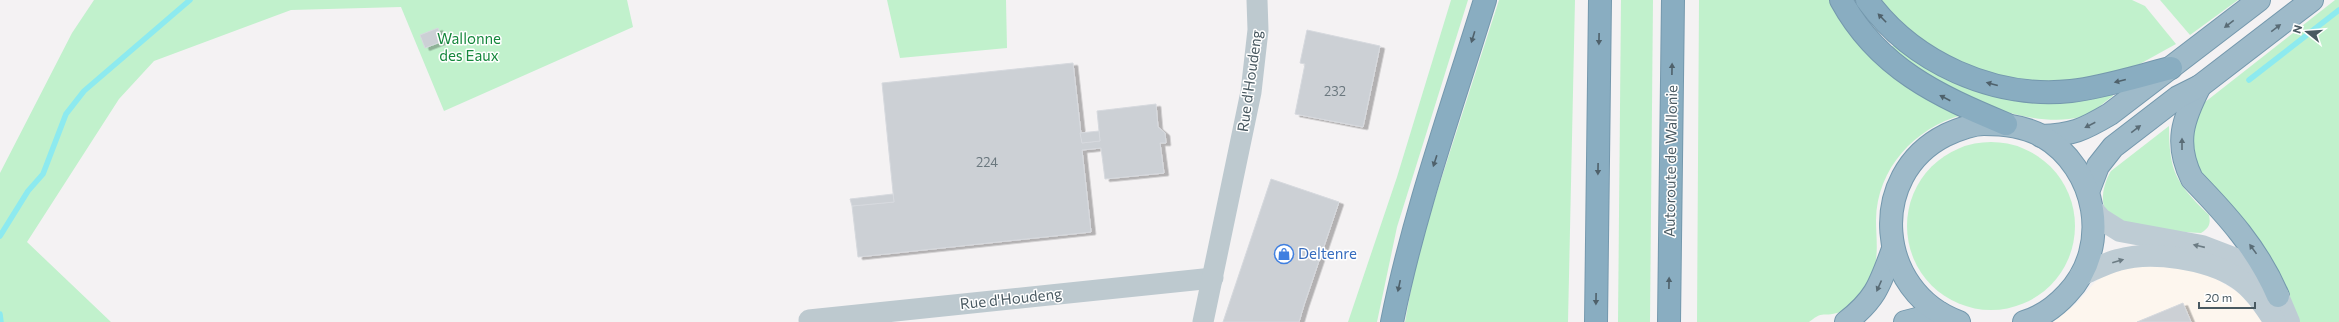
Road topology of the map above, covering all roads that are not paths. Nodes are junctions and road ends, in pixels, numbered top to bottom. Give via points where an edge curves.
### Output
1 (1257, 0) edge
2 (1485, 0) edge
3 (1600, 0) edge
4 (1673, 0) edge
5 (1841, 0) edge
6 (1867, 0) edge
7 (2260, 0) edge
8 (2312, 0) edge
9 (2171, 68) junction
10 (2200, 86) junction
11 (2006, 124) junction
12 (2041, 136) junction
13 (2091, 201) junction
14 (1893, 249) junction
15 (2081, 275) junction
16 (1213, 278) junction
17 (2278, 296) junction
18 (1950, 318) edge
19 (809, 320) dead end
20 (1203, 322) edge
21 (1392, 322) edge
22 (1596, 322) edge
23 (1669, 322) edge
24 (1846, 322) edge
25 (1905, 322) edge
26 (2024, 322) edge
27 (2275, 322) edge
28 (2289, 322) edge

1 - 16 street, Rue d'Houdeng via 1258,30 1251,92
2 -> 21 highway via 1416,217
3 -> 22 highway
23 -> 4 highway, Autoroute de Wallonie
11 -> 5 highway via 1928,89 1905,73 1877,48 1852,20
9 -> 6 highway via 2070,91 2038,92 2009,88 1946,68 1918,50 1892,28
7 -> 9 highway
10 -> 8 highway
9 -> 12 highway via 2110,114 2089,126 2067,135
13 -> 10 highway via 2098,166 2113,147 2178,97
17 -> 10 highway via 2267,269 2251,246 2192,179 2186,166 2181,147 2183,125
11 - 12 highway via 2024,128
11 - 14 highway via 1981,124 1957,130 1935,141 1917,157 1902,177 1894,200 1890,225
12 - 13 highway via 2057,146 2070,160 2081,175
13 - 15 highway via 2094,232 2090,254
17 -> 13 main road via 2236,259 2202,246 2120,231 2101,219
14 - 18 highway via 1910,286 1924,301
14 -> 24 highway via 1878,290 1862,310
15 - 26 highway via 2059,302 2045,313
15 -> 27 main road via 2118,260 2146,255 2212,267 2238,278 2258,298
16 - 19 street, Rue d'Houdeng
16 - 20 street, Rue d'Houdeng
17 - 28 main road
18 - 25 highway

